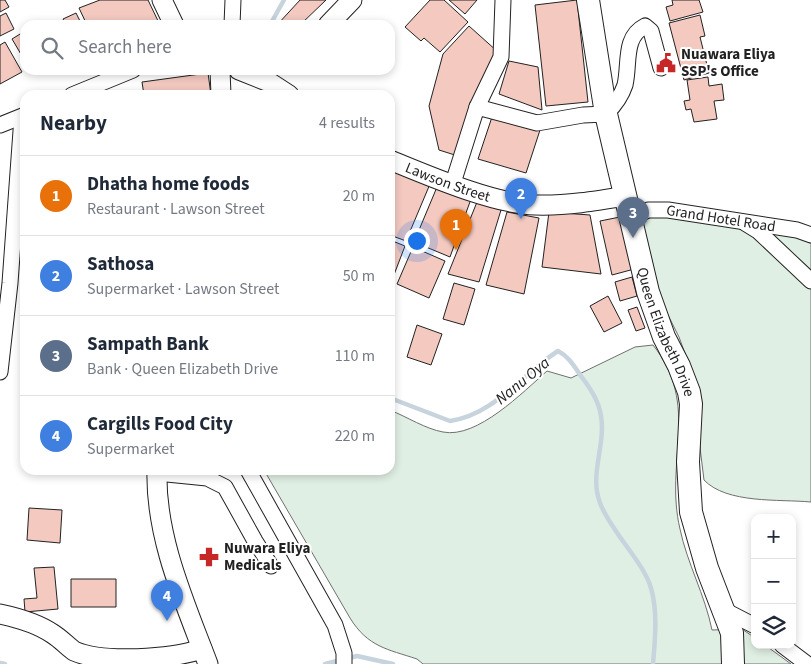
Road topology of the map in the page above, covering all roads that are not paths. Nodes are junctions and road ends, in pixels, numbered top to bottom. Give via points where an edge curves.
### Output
1 (162, 0) edge
2 (233, 0) edge
3 (352, 0) edge
4 (503, 0) edge
5 (588, 0) edge
6 (172, 20) edge
7 (232, 20) edge
8 (333, 20) edge
9 (661, 68) dead end
10 (120, 75) edge
11 (220, 75) edge
12 (265, 75) edge
13 (284, 75) edge
14 (84, 90) edge
15 (220, 90) edge
16 (284, 90) edge
17 (286, 90) edge
18 (477, 107) junction
19 (606, 114) junction
20 (20, 118) edge
21 (0, 125) edge
22 (395, 162) edge
23 (20, 164) edge
24 (453, 183) junction
25 (626, 196) junction
26 (632, 218) junction
27 (744, 222) junction
28 (811, 235) edge
29 (811, 281) edge
30 (0, 372) edge
31 (157, 475) edge
32 (186, 475) edge
33 (251, 475) edge
34 (272, 566) dead end
35 (724, 610) junction
36 (0, 614) edge
37 (751, 624) edge
38 (787, 649) edge
39 (205, 658) edge
40 (344, 658) edge
41 (733, 664) edge
42 (807, 664) edge

1 - 6 main road
2 - 7 street
3 - 8 main road
4 - 18 street via 501,57
5 - 19 highway, Queen Elizabeth Drive
9 - 19 street via 651,31 645,26 639,29 630,43 625,84 619,100
10 - 14 street
11 - 15 main road
12 - 16 main road
13 - 17 main road
18 - 19 street via 537,122
18 - 24 street
19 - 25 highway, Queen Elizabeth Drive
20 - 21 street
22 - 24 main road, Lawson Street
23 - 30 street
24 - 25 main road, Lawson Street via 534,205 570,205
25 - 26 highway, Queen Elizabeth Drive
26 - 27 street, Grand Hotel Road via 648,210 668,210
26 - 35 highway, Queen Elizabeth Drive via 657,320 689,392 691,512 707,568
27 - 28 street, Grand Hotel Road
27 - 29 street
31 - 39 main road via 158,498 170,557
32 - 34 street via 207,478 225,487
33 - 40 street via 329,613
35 - 37 street
35 - 41 highway, Queen Elizabeth Drive via 732,633
36 - 39 main road via 44,628 74,652 96,658
38 - 42 street

